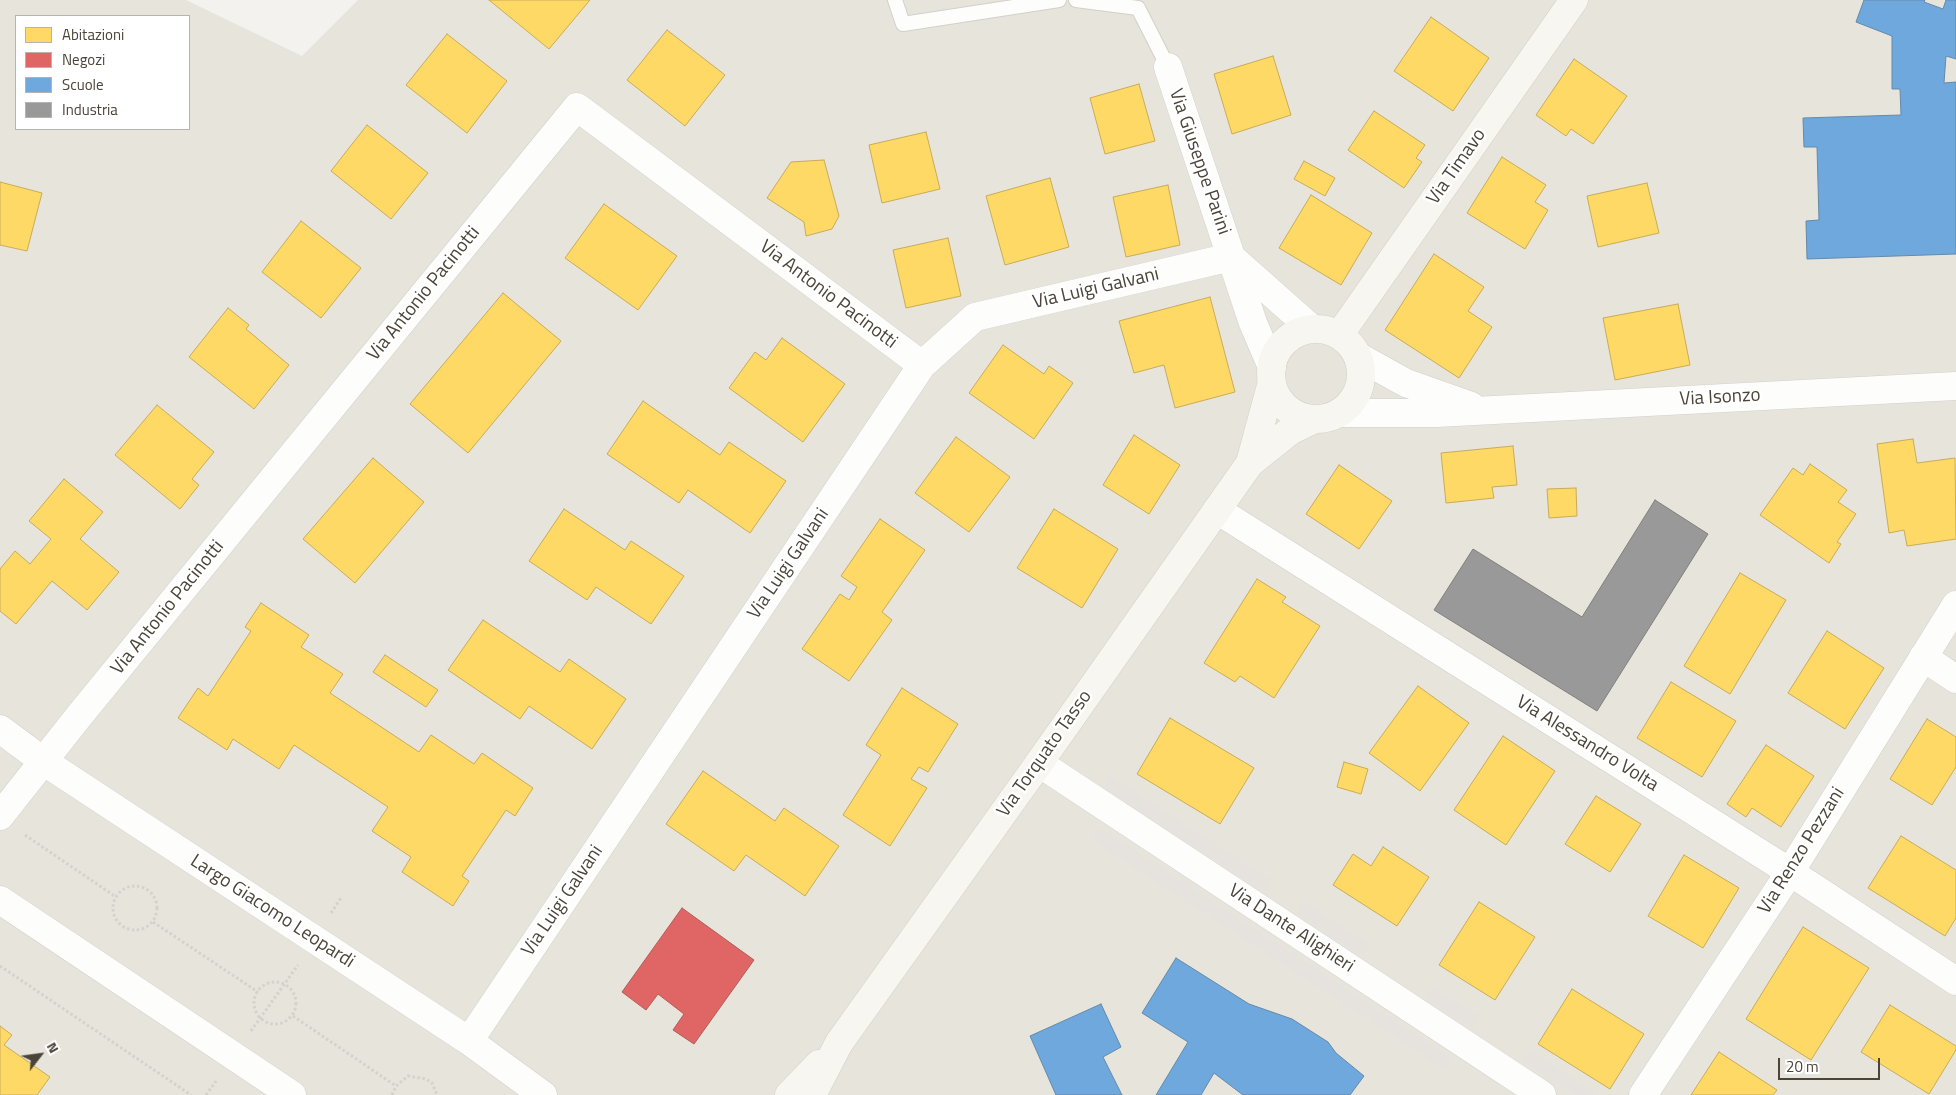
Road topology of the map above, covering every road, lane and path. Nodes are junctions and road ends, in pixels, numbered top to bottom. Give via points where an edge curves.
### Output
1 (894, 0) edge
2 (1059, 0) edge
3 (1076, 0) edge
4 (1574, 0) edge
5 (1168, 68) joint
6 (1231, 257) junction
7 (1311, 328) junction
8 (1340, 334) junction
9 (1359, 357) junction
10 (922, 365) junction
11 (1272, 374) junction
12 (1956, 386) edge
13 (1484, 411) junction
14 (1327, 416) junction
15 (1250, 463) junction
16 (1217, 510) junction
17 (1956, 605) edge
18 (1923, 657) junction
19 (1956, 679) edge
20 (0, 729) edge
21 (43, 761) junction
22 (1039, 763) junction
23 (0, 816) edge
24 (23, 834) dead end
25 (1790, 872) junction
26 (116, 897) junction
27 (341, 898) dead end
28 (0, 900) edge
29 (153, 922) junction
30 (315, 940) junction
31 (0, 966) edge
32 (1956, 981) edge
33 (284, 984) junction
34 (258, 992) junction
35 (293, 1016) junction
36 (260, 1018) junction
37 (469, 1041) junction
38 (840, 1043) junction
39 (234, 1056) junction
40 (396, 1086) junction
41 (1510, 1086) edge
42 (191, 1095) edge
43 (206, 1095) edge
44 (292, 1095) edge
45 (392, 1095) edge
46 (437, 1095) edge
47 (543, 1095) edge
48 (790, 1095) edge
49 (812, 1095) edge
50 (1542, 1095) edge
51 (1643, 1095) edge

1 - 2 lane via 903,24
3 - 5 lane via 1138,8
4 - 8 street, Via Timavo
5 - 6 street, Via Giuseppe Parini
6 - 7 street, Via Giuseppe Parini
6 - 10 street, Via Luigi Galvani via 976,317
6 - 11 street, Via Giuseppe Parini
7 - 8 street
7 - 11 street, Via Torquato Tasso via 1301,330 1280,346
8 - 9 street
9 - 13 street, Via Isonzo via 1406,383
9 - 14 street, Via Torquato Tasso via 1362,378 1355,398
10 - 21 street, Via Antonio Pacinotti via 577,107
10 - 37 street, Via Luigi Galvani
11 - 14 street via 1280,401 1288,409 1304,417
11 - 15 street, Via Torquato Tasso
12 - 13 street, Via Isonzo
13 - 14 street, Via Isonzo
14 - 15 street, Via Torquato Tasso via 1290,431
15 - 16 street, Via Torquato Tasso
16 - 22 street, Via Torquato Tasso
16 - 25 street, Via Alessandro Volta
17 - 18 street, Via Renzo Pezzani
18 - 19 street
18 - 25 street, Via Renzo Pezzani
20 - 21 street, Largo Giacomo Leopardi
21 - 23 street, Via Antonio Pacinotti
21 - 30 street, Largo Giacomo Leopardi
22 - 38 street, Via Torquato Tasso
22 - 41 street, Via Dante Alighieri
24 - 26 path
25 - 32 street, Via Alessandro Volta
25 - 51 street, Via Renzo Pezzani
26 - 29 path via 112,911 114,918 131,931 146,929
26 - 29 path via 121,890 133,885 145,888 157,900
27 - 30 path
28 - 39 street
29 - 34 path
30 - 33 path
30 - 37 street, Largo Giacomo Leopardi
31 - 42 path
33 - 34 path via 270,982
33 - 35 path via 293,990 297,1000
33 - 36 path
34 - 36 path via 254,1002
35 - 36 path via 273,1025
35 - 40 path
36 - 39 path
37 - 47 street, Largo Giacomo Leopardi
38 - 48 street, Via Torquato Tasso
38 - 49 street, Via Torquato Tasso
39 - 43 path
39 - 44 street
40 - 45 path
40 - 46 path via 408,1076 426,1079 432,1083
41 - 50 street, Via Dante Alighieri

